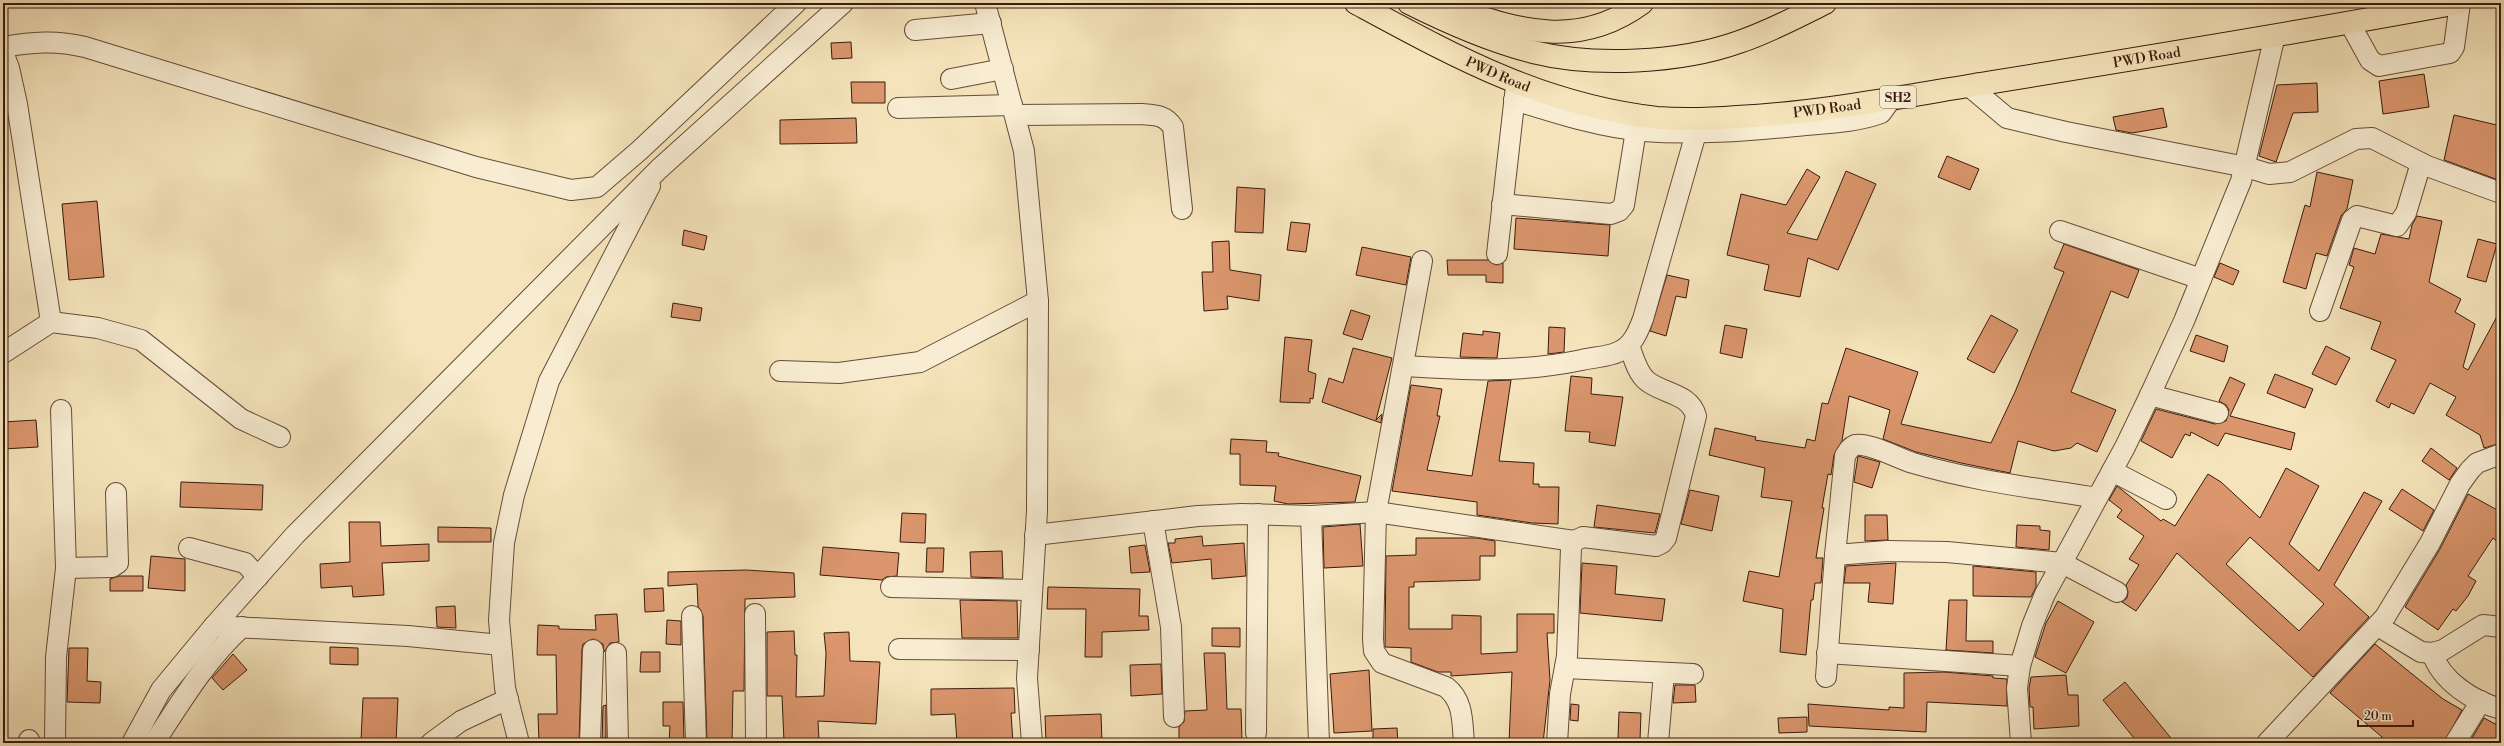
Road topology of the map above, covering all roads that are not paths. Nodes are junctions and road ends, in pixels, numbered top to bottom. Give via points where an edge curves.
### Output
1 (796, 3) edge
2 (844, 3) edge
3 (985, 3) edge
4 (1356, 3) edge
5 (1409, 3) edge
6 (1436, 3) edge
7 (1642, 3) edge
8 (1825, 3) edge
9 (2459, 3) edge
10 (2349, 22) junction
11 (991, 23) junction
12 (915, 30) dead end
13 (2275, 35) junction
14 (3, 46) edge
15 (3, 52) edge
16 (1003, 69) junction
17 (951, 80) dead end
18 (1969, 86) junction
19 (1515, 92) junction
20 (898, 108) dead end
21 (1014, 110) junction
22 (1698, 126) junction
23 (1636, 130) junction
24 (2421, 163) junction
25 (2246, 167) junction
26 (659, 169) junction
27 (2501, 193) edge
28 (1502, 204) junction
29 (1182, 209) dead end
30 (2060, 231) dead end
31 (1497, 254) dead end
32 (1422, 261) dead end
33 (2201, 279) junction
34 (1038, 301) junction
35 (2320, 311) dead end
36 (51, 322) junction
37 (1629, 345) junction
38 (3, 353) edge
39 (1404, 366) junction
40 (780, 371) dead end
41 (2150, 395) junction
42 (61, 410) dead end
43 (2218, 413) dead end
44 (280, 437) dead end
45 (2501, 454) edge
46 (2112, 470) junction
47 (116, 493) dead end
48 (2097, 498) junction
49 (2166, 499) dead end
50 (1376, 512) junction
51 (1258, 514) junction
52 (1311, 516) junction
53 (1153, 521) junction
54 (1035, 536) junction
55 (1574, 541) junction
56 (189, 548) dead end
57 (1835, 555) junction
58 (2062, 563) junction
59 (66, 568) junction
60 (258, 577) junction
61 (890, 587) dead end
62 (1032, 590) junction
63 (2117, 592) dead end
64 (755, 614) dead end
65 (692, 616) dead end
66 (214, 626) junction
67 (2378, 626) junction
68 (242, 627) junction
69 (2501, 628) edge
70 (501, 645) junction
71 (899, 649) dead end
72 (593, 650) dead end
73 (1029, 650) junction
74 (616, 653) dead end
75 (1827, 653) junction
76 (2432, 653) junction
77 (2020, 666) junction
78 (1565, 668) junction
79 (1664, 673) junction
80 (1693, 674) dead end
81 (1826, 677) dead end
82 (508, 699) junction
83 (2481, 701) junction
84 (2501, 709) edge
85 (1174, 717) dead end
86 (1256, 734) dead end
87 (55, 743) edge
88 (132, 743) edge
89 (154, 743) edge
90 (431, 743) edge
91 (519, 743) edge
92 (590, 743) edge
93 (618, 743) edge
94 (696, 743) edge
95 (756, 743) edge
96 (1032, 743) edge
97 (1319, 743) edge
98 (1464, 743) edge
99 (1557, 743) edge
100 (1658, 743) edge
101 (2021, 743) edge
102 (2267, 743) edge
103 (2454, 743) edge

1 - 14 street via 640,150 597,187 571,190 476,167 85,47 62,42 38,41
2 - 26 street
3 - 11 street
4 - 19 main road, PWD Road / SH2
5 - 8 main road via 1455,26 1533,52 1570,58 1613,60 1695,53 1738,43 1774,29
6 - 7 main road via 1513,28 1550,32 1605,24 1626,15
9 - 10 main road, PWD Road / SH2
9 - 10 street via 2454,48 2450,53 2379,66 2370,60
10 - 13 main road, PWD Road / SH2
11 - 12 street
11 - 16 street
13 - 18 main road, PWD Road / SH2
13 - 25 street
15 - 36 street via 17,104
16 - 17 street
16 - 21 street
18 - 22 main road, PWD Road / SH2 via 1815,111
18 - 25 street via 2008,118 2066,132
19 - 22 main road, PWD Road / SH2
19 - 23 street via 1571,118
19 - 28 street
20 - 21 street
21 - 29 street via 1162,116 1173,127
21 - 34 street via 1024,151
22 - 23 street
22 - 37 street via 1643,319
23 - 28 street via 1624,205 1619,212 1610,214
24 - 25 street via 2372,138 2356,139 2290,172 2269,174
24 - 27 street
24 - 35 street via 2406,212 2397,226 2357,216 2352,220
25 - 33 street
26 - 60 street via 295,535
26 - 70 street via 549,381 514,495 504,543 499,620
28 - 31 street
30 - 33 street
32 - 39 street
33 - 41 street
34 - 40 street via 920,362 839,373
34 - 54 street
36 - 38 street
36 - 44 street via 98,328 141,340 242,419
37 - 39 street via 1619,352 1555,366 1520,370 1487,371
37 - 55 street via 1638,368 1647,381 1690,403 1696,416 1666,538 1656,546 1583,537
39 - 50 street
41 - 43 street
41 - 46 street
42 - 59 street
45 - 67 street via 2477,463 2470,470 2460,484 2430,543
46 - 48 street
46 - 49 street
47 - 59 street via 116,566
48 - 57 street via 1974,479 1855,445 1849,448 1845,456
48 - 58 street
50 - 52 street
50 - 55 street
50 - 98 street via 1372,639 1374,651 1382,663 1393,669 1446,687 1455,694 1460,705
51 - 52 street
51 - 53 street
51 - 86 street
52 - 97 street
53 - 54 street
53 - 85 street via 1172,627
54 - 62 street
55 - 78 street via 1571,548
56 - 60 street via 244,563
57 - 58 street via 1887,551 1947,552
57 - 75 street
58 - 63 street
58 - 77 street via 2045,594
59 - 87 street via 56,657
60 - 66 street
61 - 62 street
62 - 73 street
64 - 95 street
65 - 94 street
66 - 68 street
66 - 88 street via 161,690
67 - 76 street via 2421,652
67 - 102 street
68 - 70 street via 408,636
68 - 89 street via 220,647 202,670
69 - 76 street via 2483,625 2443,650
70 - 82 street
71 - 73 street
72 - 92 street
73 - 96 street
74 - 93 street
75 - 77 street
75 - 81 street
76 - 83 street via 2444,675 2457,687
77 - 101 street via 2017,688
78 - 79 street
78 - 99 street via 1560,694
79 - 80 street
79 - 100 street
82 - 90 street via 461,721
82 - 91 street
83 - 84 street
83 - 103 street

